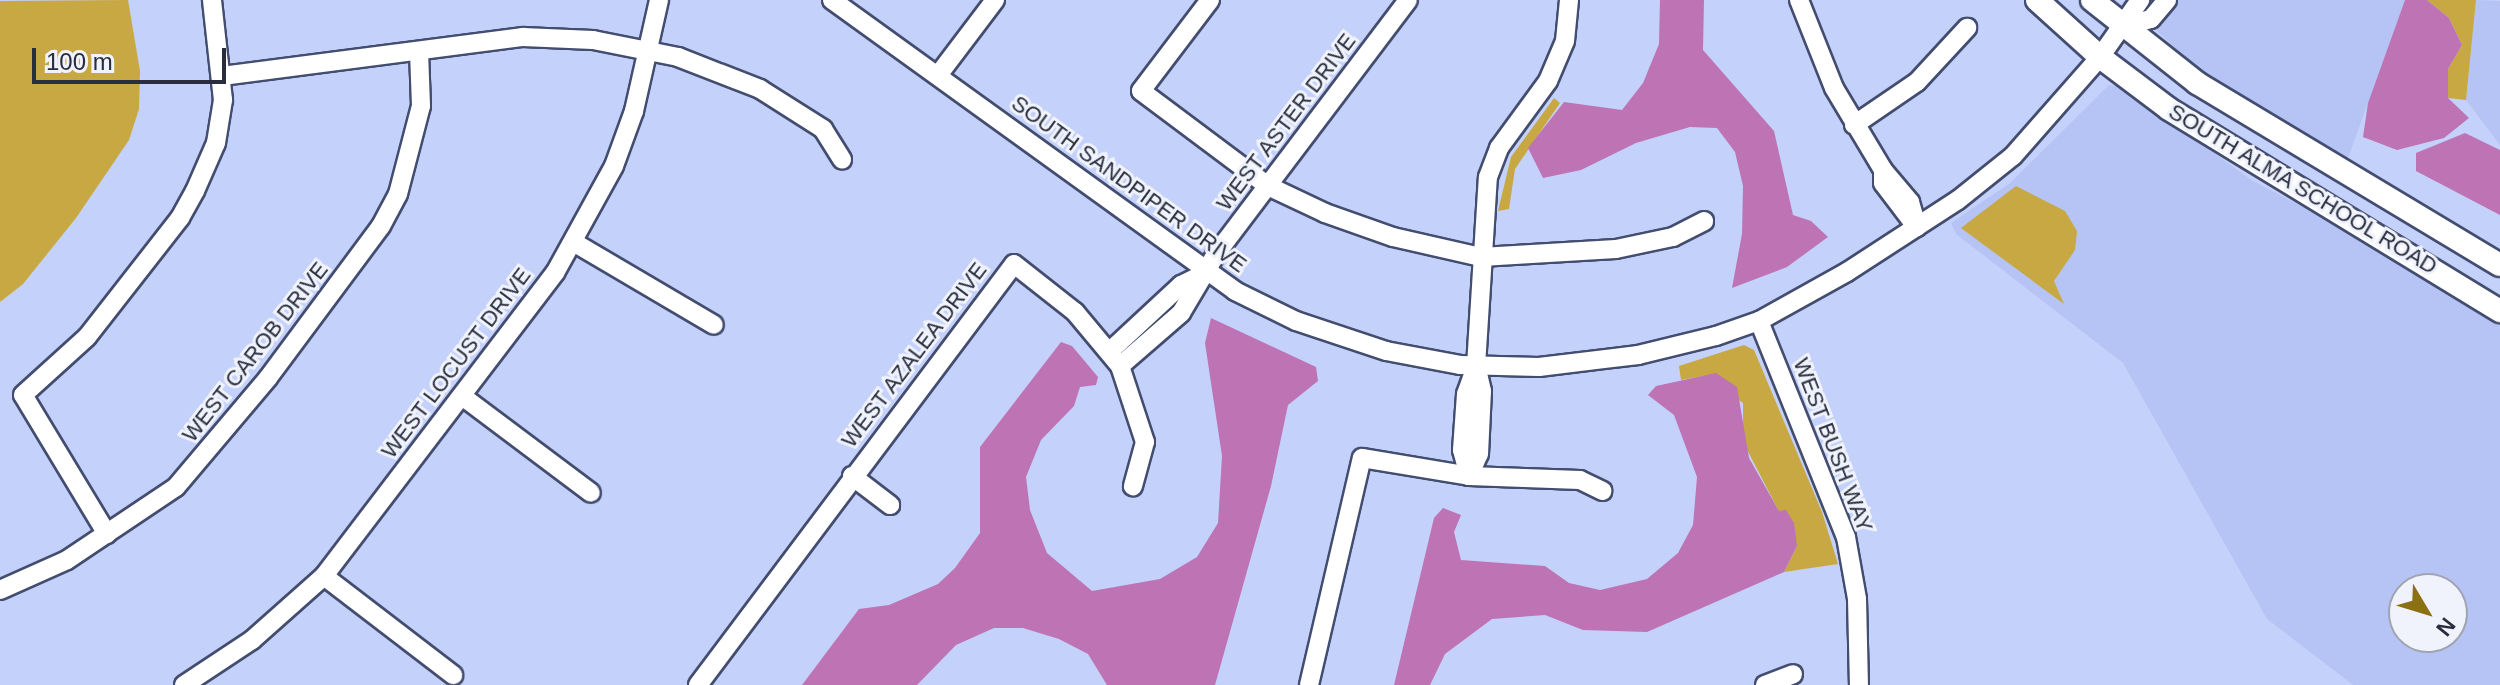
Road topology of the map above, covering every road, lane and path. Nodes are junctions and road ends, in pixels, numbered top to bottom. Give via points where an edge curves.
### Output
1 (212, 0) edge
2 (659, 0) edge
3 (832, 0) edge
4 (995, 0) edge
5 (1210, 0) edge
6 (1408, 0) edge
7 (1799, 0) edge
8 (2037, 0) edge
9 (2092, 0) edge
10 (2140, 0) edge
11 (2167, 0) edge
12 (1569, 2) edge
13 (2124, 27) junction
14 (1967, 28) dead end
15 (419, 51) junction
16 (648, 51) junction
17 (2100, 57) junction
18 (939, 74) junction
19 (222, 76) junction
20 (1854, 125) junction
21 (842, 159) dead end
22 (1268, 186) junction
23 (1704, 221) dead end
24 (1917, 227) junction
25 (575, 243) junction
26 (1481, 257) junction
27 (2500, 265) edge
28 (1204, 274) junction
29 (2500, 311) edge
30 (1759, 321) junction
31 (714, 325) dead end
32 (1115, 358) junction
33 (1476, 366) junction
34 (462, 396) junction
35 (852, 476) junction
36 (1469, 476) junction
37 (1133, 486) dead end
38 (1603, 491) dead end
39 (591, 493) dead end
40 (890, 505) dead end
41 (107, 534) junction
42 (324, 576) junction
43 (0, 590) edge
44 (1793, 674) dead end
45 (453, 675) dead end
46 (184, 685) edge
47 (698, 685) edge
48 (1309, 685) edge
49 (1765, 685) edge
50 (1859, 685) edge

1 - 19 street
2 - 16 street, WEST LOCUST DRIVE
3 - 18 street, SOUTH SANDPIPER DRIVE
4 - 18 street
5 - 22 street via 1141,91
6 - 22 street, WEST ASTER DRIVE
7 - 20 street via 1820,60
8 - 17 main road, SOUTH ALMA SCHOOL ROAD
9 - 13 main road, SOUTH ALMA SCHOOL ROAD
10 - 13 street, SOUTH SANDPIPER DRIVE
11 - 13 street, SOUTH SANDPIPER DRIVE via 2151,19
12 - 26 street via 1565,41 1548,81 1499,148 1488,177
13 - 17 street, SOUTH SANDPIPER DRIVE
13 - 27 main road, SOUTH ALMA SCHOOL ROAD via 2234,106
14 - 20 street via 1917,82
15 - 16 street via 523,37 593,40
15 - 19 street
15 - 41 street, WEST CAROB DRIVE via 417,137 381,226 198,465 176,487
16 - 21 street via 719,71 797,109 823,129
16 - 25 street, WEST LOCUST DRIVE via 614,166
17 - 24 street, SOUTH SANDPIPER DRIVE via 2013,156
17 - 29 main road, SOUTH ALMA SCHOOL ROAD via 2213,138
18 - 28 street, SOUTH SANDPIPER DRIVE
19 - 41 street via 216,143 180,218 87,337 23,395
20 - 24 street via 1911,202
22 - 26 street via 1360,226
22 - 28 street, WEST ASTER DRIVE
23 - 26 street via 1673,237 1616,249
24 - 30 street, SOUTH SANDPIPER DRIVE
25 - 31 street
25 - 34 street, WEST LOCUST DRIVE
26 - 33 street
28 - 32 street, WEST ASTER DRIVE via 1181,285 1167,314
28 - 33 street, SOUTH SANDPIPER DRIVE via 1277,313 1335,336
30 - 33 street, SOUTH SANDPIPER DRIVE via 1680,347 1616,359 1539,367
30 - 50 street, WEST BUSH WAY via 1846,537 1857,599
32 - 35 street, WEST AZALEA DRIVE via 1075,312 1014,264
32 - 37 street via 1145,442
33 - 36 street via 1482,391 1479,454
34 - 39 street
34 - 42 street, WEST LOCUST DRIVE
35 - 40 street, WEST AZALEA DRIVE
35 - 47 street, WEST AZALEA DRIVE
36 - 38 street via 1580,480
36 - 48 street via 1362,458
41 - 43 street, WEST CAROB DRIVE via 67,560
42 - 45 street
42 - 46 street, WEST LOCUST DRIVE via 252,640
44 - 49 street

